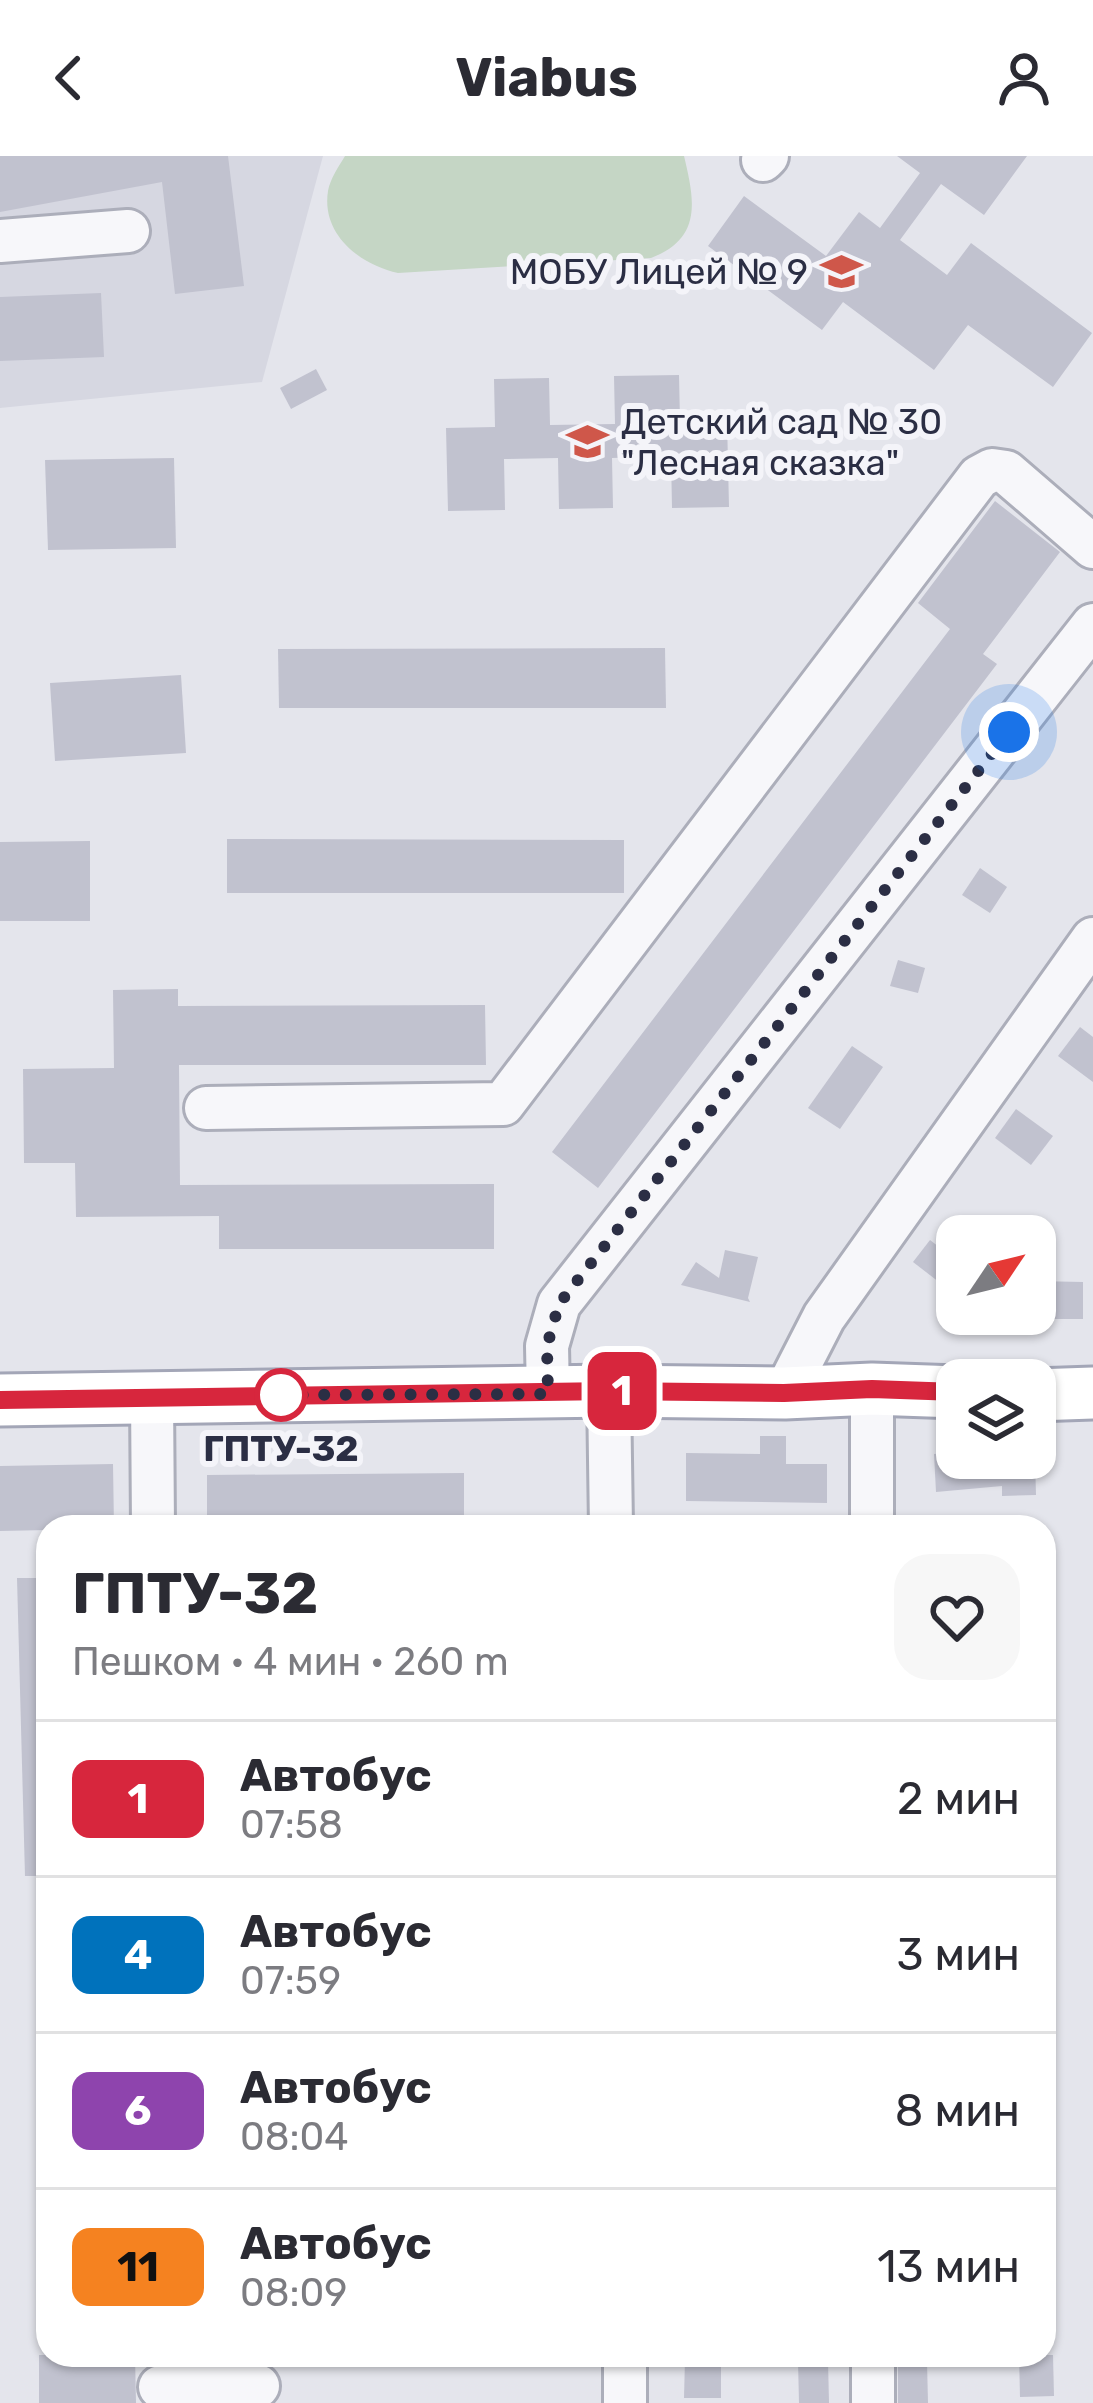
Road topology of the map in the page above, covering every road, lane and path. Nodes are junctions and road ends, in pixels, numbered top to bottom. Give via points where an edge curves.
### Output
1 (128, 231) dead end
2 (0, 241) edge
3 (1093, 547) edge
4 (1093, 625) edge
5 (1093, 939) edge
6 (206, 1108) dead end
7 (872, 1389) junction
8 (610, 1391) junction
9 (936, 1391) edge
10 (784, 1393) junction
11 (548, 1394) junction
12 (1093, 1394) edge
13 (1056, 1395) edge
14 (152, 1396) junction
15 (0, 1399) edge
16 (153, 1515) edge
17 (611, 1515) edge
18 (872, 1515) edge
19 (625, 2367) edge
20 (873, 2367) edge
21 (160, 2382) edge
22 (257, 2386) dead end
23 (626, 2403) edge
24 (873, 2403) edge

1 - 2 street
3 - 6 street via 1006,472 979,477 503,1104
4 - 11 street via 559,1304 547,1346
5 - 10 street via 824,1317
7 - 9 main road
7 - 10 main road
7 - 18 street
8 - 10 main road
8 - 11 main road
8 - 17 street
11 - 14 main road
12 - 13 main road
14 - 15 main road
14 - 16 street
19 - 23 street
20 - 24 street
21 - 22 street

